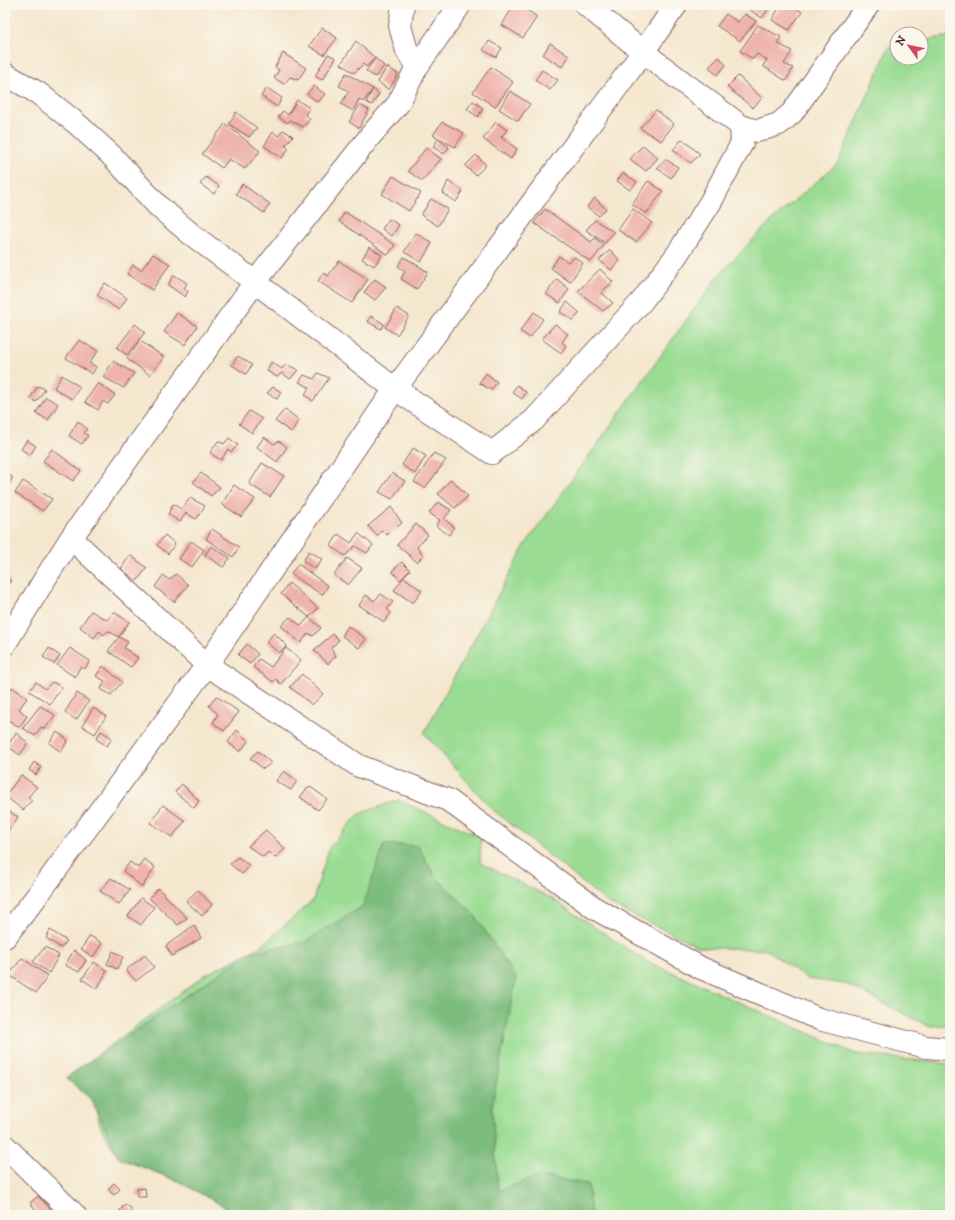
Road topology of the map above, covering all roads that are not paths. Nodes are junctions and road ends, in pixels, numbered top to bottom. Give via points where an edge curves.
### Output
1 (403, 5) edge
2 (460, 5) edge
3 (586, 5) edge
4 (676, 5) edge
5 (868, 5) edge
6 (642, 52) junction
7 (417, 67) junction
8 (5, 74) edge
9 (741, 126) junction
10 (255, 282) junction
11 (395, 389) junction
12 (71, 538) junction
13 (5, 644) edge
14 (206, 665) junction
15 (5, 937) edge
16 (950, 1049) edge
17 (5, 1146) edge
18 (74, 1215) edge

1 - 7 street via 400,26 407,50
2 - 7 street
3 - 6 street
4 - 6 street
5 - 9 street via 792,114 779,124 757,131
6 - 9 street
6 - 11 street
7 - 10 street via 398,104
8 - 10 street via 38,93 76,123 111,155 159,207
9 - 11 street via 742,143 710,202 676,256 642,301 534,420 492,453
10 - 11 street
10 - 12 street
11 - 14 street
12 - 13 street
12 - 14 street
14 - 15 street
14 - 16 street via 359,766 448,800 596,909 701,968 819,1019 926,1047
17 - 18 street

